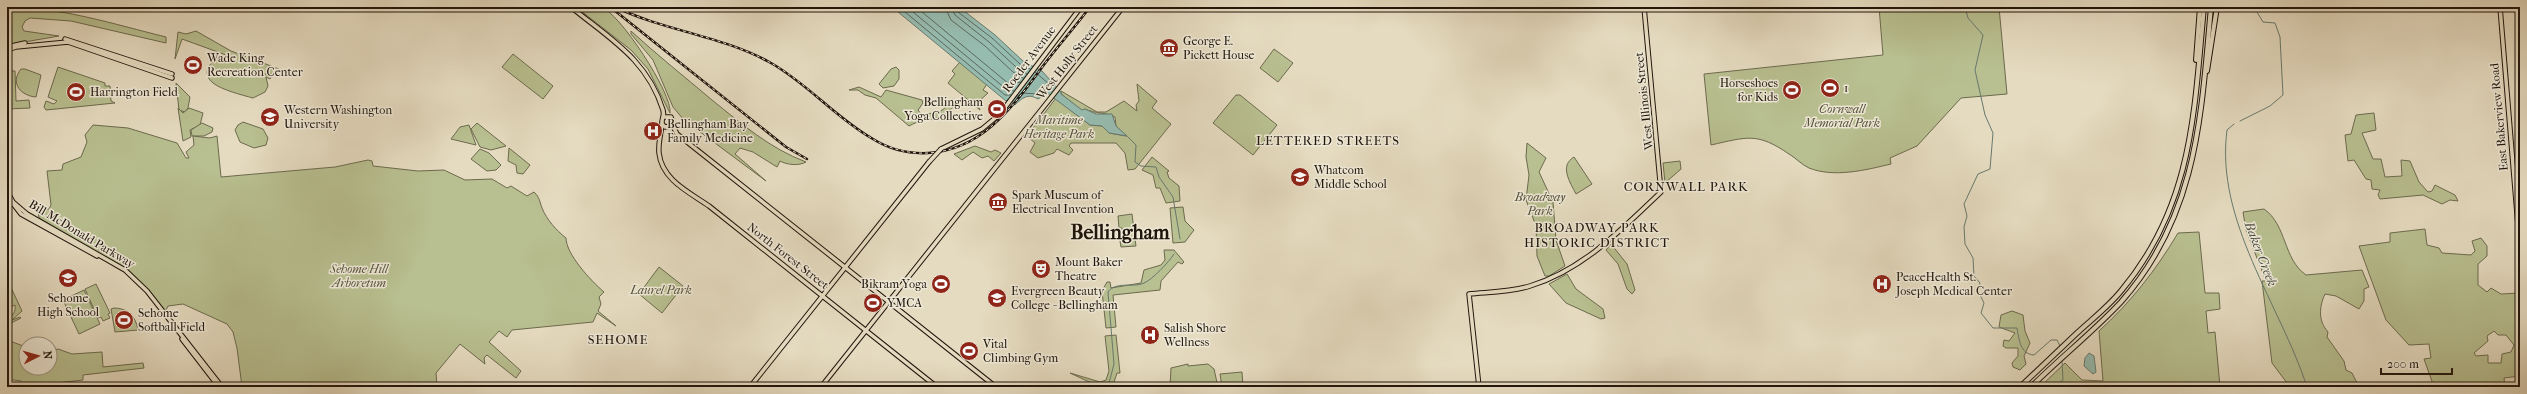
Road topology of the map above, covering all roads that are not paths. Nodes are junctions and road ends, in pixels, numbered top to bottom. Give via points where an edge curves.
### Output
1 (571, 7) edge
2 (1082, 7) edge
3 (1124, 7) edge
4 (2200, 7) edge
5 (2204, 7) edge
6 (2211, 7) edge
7 (2217, 7) edge
8 (2500, 7) edge
9 (1644, 8) edge
10 (7, 48) edge
11 (172, 76) dead end
12 (659, 99) junction
13 (668, 116) junction
14 (664, 117) junction
15 (2193, 117) junction
16 (2200, 117) junction
17 (662, 124) junction
18 (672, 124) junction
19 (7, 191) edge
20 (7, 196) edge
21 (2520, 250) edge
22 (845, 267) junction
23 (822, 296) junction
24 (889, 302) junction
25 (866, 331) junction
26 (219, 387) edge
27 (222, 387) edge
28 (750, 387) edge
29 (822, 387) edge
30 (937, 387) edge
31 (996, 387) edge
32 (1479, 387) edge
33 (2020, 387) edge
34 (2031, 387) edge

1 - 12 main road via 638,62
2 - 22 main road, Roeder Avenue, bridge via 1010,102 987,125 947,146 928,162
3 - 24 main road, West Holly Street
4 - 15 highway
5 - 15 highway
6 - 16 highway
7 - 16 highway
8 - 21 main road, East Bakerview Road
9 - 32 main road, West Illinois Street via 1661,192 1601,247 1561,273 1528,287 1469,294
10 - 11 main road via 16,44 69,39
12 - 13 main road
12 - 14 main road
13 - 14 main road
13 - 18 main road via 672,119
14 - 17 main road
15 - 33 highway via 2182,177 2159,233 2124,288
16 - 34 highway via 2188,180 2162,244 2123,299
17 - 18 main road via 667,128
17 - 23 main road, North Forest Street via 659,153 662,165 670,178
18 - 22 main road via 677,134
19 - 27 main road, Bill McDonald Parkway via 27,214 126,270 147,291
20 - 26 main road, Bill McDonald Parkway via 21,214 111,263 136,282
22 - 23 main road, Roeder Avenue
22 - 24 main road
23 - 25 main road, North Forest Street
23 - 28 main road, Roeder Avenue
24 - 25 main road, West Holly Street
24 - 31 main road
25 - 29 main road, West Holly Street
25 - 30 main road, North Forest Street

